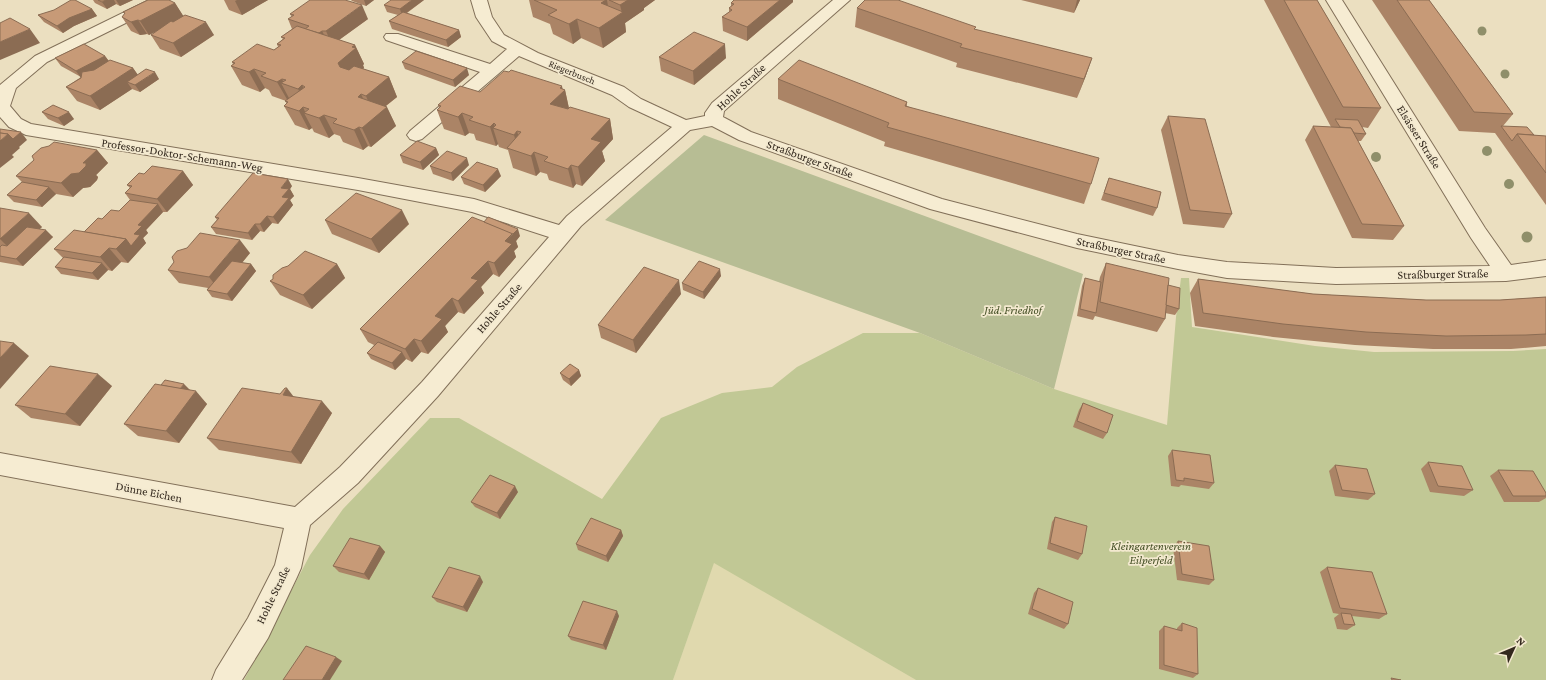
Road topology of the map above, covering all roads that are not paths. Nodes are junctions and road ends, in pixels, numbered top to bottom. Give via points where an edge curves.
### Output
1 (161, 0) edge
2 (479, 0) edge
3 (842, 0) edge
4 (1334, 0) edge
5 (392, 37) dead end
6 (518, 48) junction
7 (492, 70) junction
8 (714, 120) junction
9 (684, 126) junction
10 (416, 135) dead end
11 (564, 234) junction
12 (1546, 268) edge
13 (1506, 273) junction
14 (0, 464) edge
15 (298, 519) junction
16 (226, 680) edge

1 - 11 street, Professor-Doktor-Schemann-Weg via 42,59 8,86 1,106 15,123 26,129 358,184 474,206
2 - 6 street, Riegerbusch via 484,17 498,38
3 - 8 street, Hohle Straße via 718,107 714,113
4 - 13 street, Elsässer Straße via 1478,233
5 - 7 street
6 - 7 street
6 - 9 street, Riegerbusch via 618,91 635,103
7 - 10 street
8 - 9 street, Hohle Straße
8 - 13 street, Straßburger Straße via 745,136 937,204 1077,241 1178,262 1227,270 1336,276
9 - 11 street, Hohle Straße via 574,221
11 - 15 street, Hohle Straße via 430,389 349,475
12 - 13 street, Straßburger Straße
14 - 15 street, Dünne Eichen
15 - 16 street, Hohle Straße via 288,568 258,628

